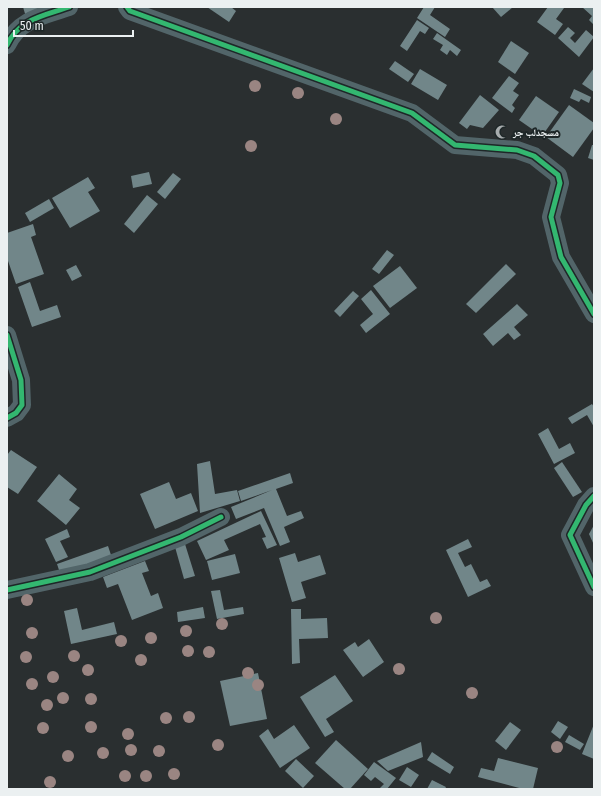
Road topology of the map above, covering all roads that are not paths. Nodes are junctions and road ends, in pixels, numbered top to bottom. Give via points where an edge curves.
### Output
1 (69, 7) edge
2 (127, 7) edge
3 (7, 45) edge
4 (594, 314) edge
5 (7, 335) edge
6 (7, 418) edge
7 (594, 496) edge
8 (221, 517) dead end
9 (594, 587) edge
10 (7, 590) edge

1 - 3 street via 24,23 12,35
2 - 4 street via 130,11 412,113 455,145 517,150 534,156 558,174 560,184 551,217 561,257
5 - 6 street via 21,380 22,405 16,413
7 - 9 street via 586,505 570,535
8 - 10 street via 181,537 90,572

